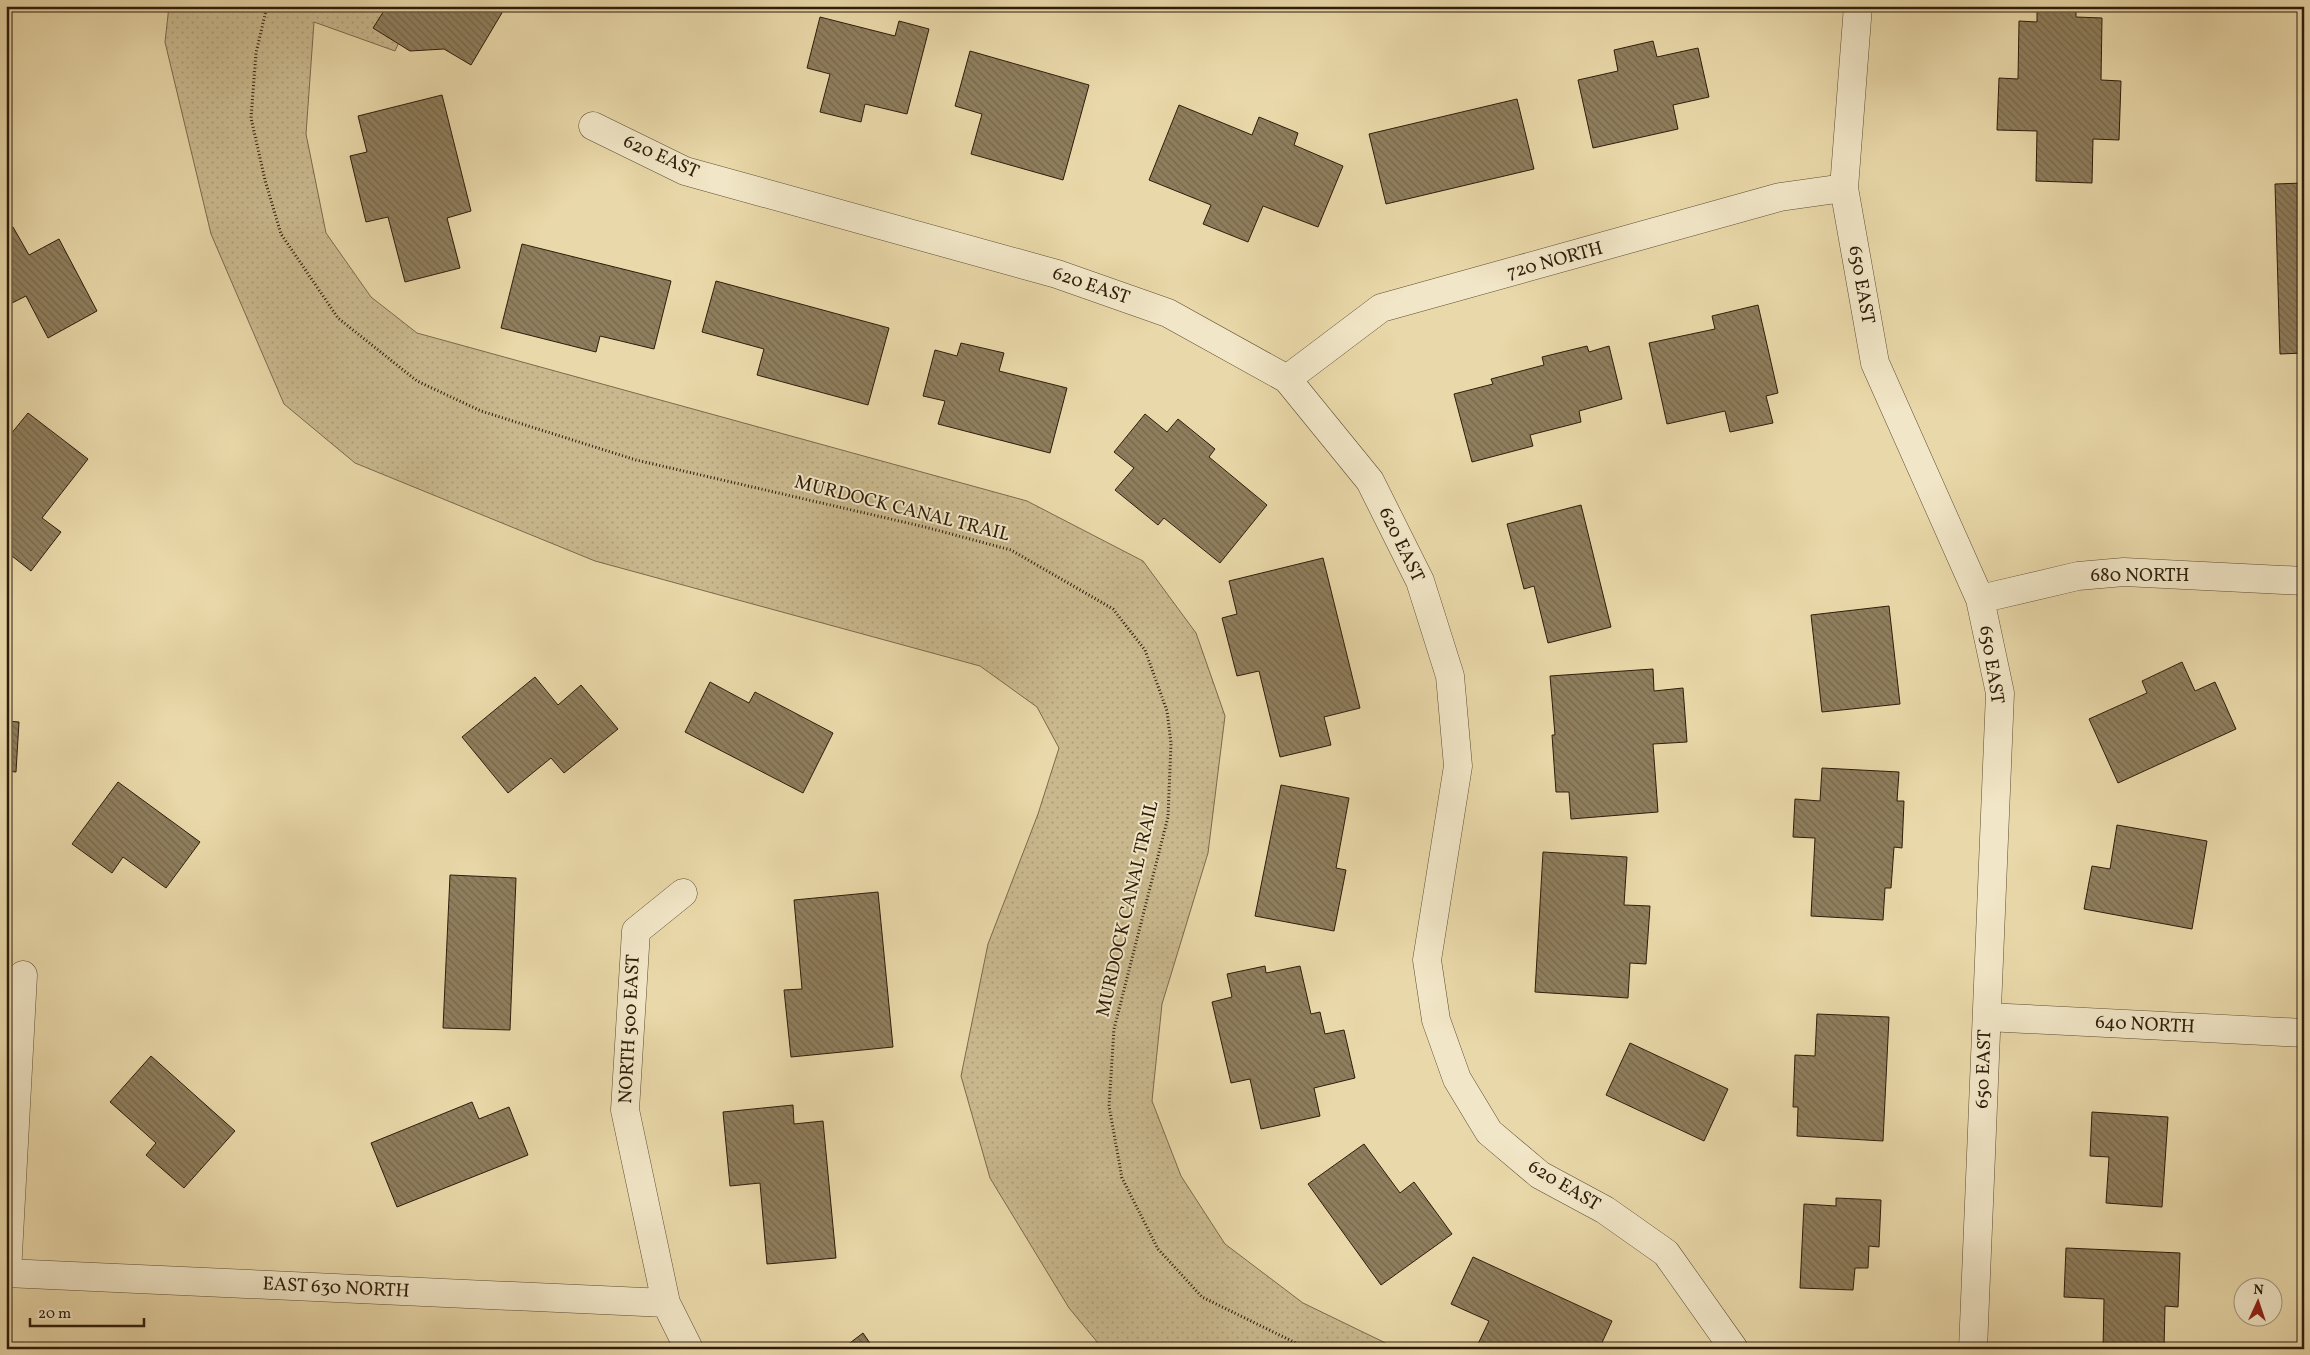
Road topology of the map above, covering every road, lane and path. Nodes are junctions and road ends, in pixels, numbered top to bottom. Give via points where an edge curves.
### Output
1 (266, 6) edge
2 (1858, 6) edge
3 (593, 126) dead end
4 (1844, 188) junction
5 (1287, 379) junction
6 (2304, 581) edge
7 (1980, 599) junction
8 (683, 893) dead end
9 (23, 974) dead end
10 (1987, 1017) junction
11 (2304, 1033) edge
12 (7, 1273) edge
13 (666, 1303) junction
14 (689, 1349) edge
15 (1308, 1349) edge
16 (1734, 1349) edge
17 (1973, 1349) edge

1 - 15 path, MURDOCK CANAL TRAIL via 256,53 251,118 281,234 338,318 417,381 481,411 636,460 1011,550 1113,609 1145,650 1167,711 1171,743 1168,817 1114,1029 1109,1106 1122,1178 1158,1249 1202,1297
2 - 4 street, 650 EAST
3 - 5 street, 620 EAST via 685,172 1057,274 1168,313
4 - 5 street, 720 NORTH via 1780,197 1381,308
4 - 7 street, 650 EAST via 1875,363
5 - 16 street, 620 EAST via 1370,481 1420,580 1450,676 1458,766 1427,960 1436,1020 1457,1079 1489,1132 1540,1175 1604,1210 1666,1253
6 - 7 street, 680 NORTH via 2124,572 2078,576
7 - 10 street, 650 EAST via 2000,693
8 - 13 street, NORTH 500 EAST via 636,931 625,1110
9 - 12 street
10 - 11 street, 640 NORTH
10 - 17 street, 650 EAST
12 - 13 street, EAST 630 NORTH
13 - 14 street, NORTH 500 EAST

